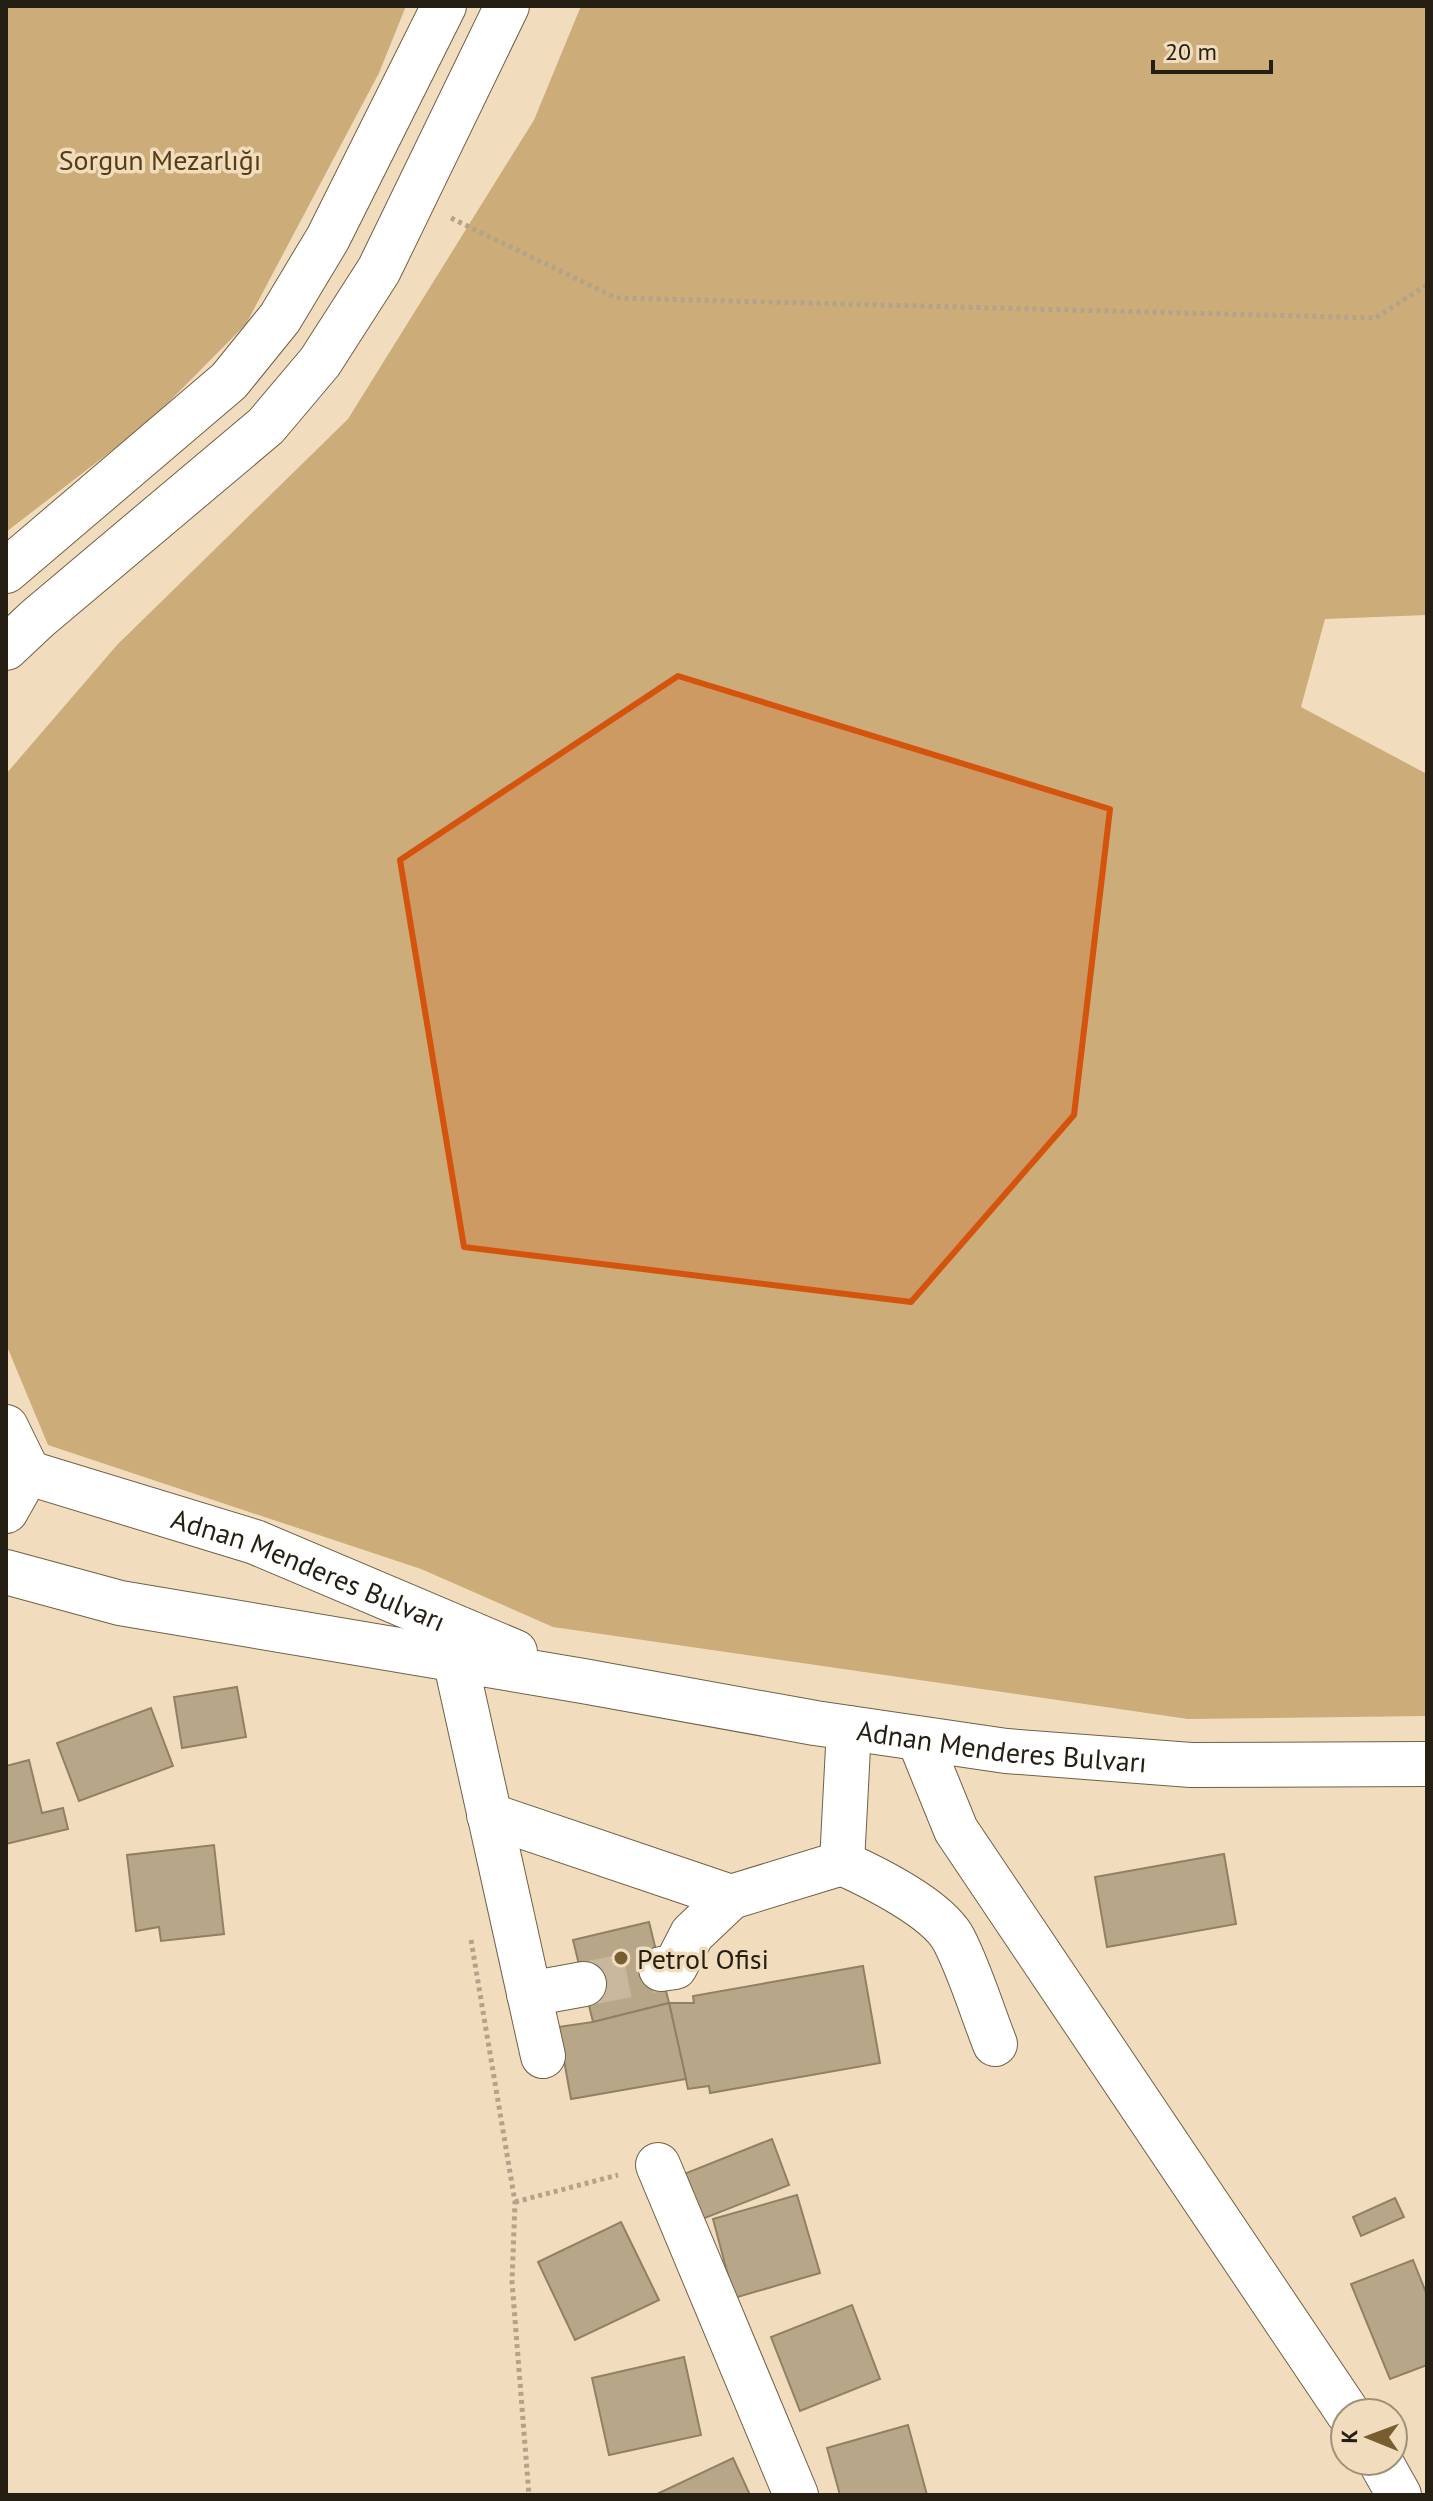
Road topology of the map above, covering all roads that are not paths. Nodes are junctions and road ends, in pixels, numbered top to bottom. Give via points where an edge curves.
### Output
1 (444, 6) edge
2 (507, 6) edge
3 (6, 571) edge
4 (6, 648) edge
5 (6, 1427) edge
6 (17, 1469) edge
7 (6, 1511) edge
8 (6, 1572) edge
9 (455, 1659) junction
10 (583, 1681) junction
11 (849, 1728) junction
12 (919, 1739) junction
13 (1427, 1764) edge
14 (489, 1815) junction
15 (842, 1863) junction
16 (731, 1897) junction
17 (661, 1969) tunnel mouth
18 (584, 1984) tunnel mouth
19 (529, 1994) junction
20 (995, 2044) dead end
21 (543, 2056) dead end
22 (658, 2165) road end
23 (1337, 2397) edge
24 (1389, 2477) edge
25 (796, 2495) edge
26 (1399, 2495) edge

1 - 3 main road via 328,238 280,318 229,381
2 - 4 main road via 379,270 320,362 266,426
5 - 6 main road
6 - 7 main road
6 - 10 main road, Adnan Menderes Bulvarı via 255,1542
8 - 9 main road, Adnan Menderes Bulvarı via 120,1603
9 - 10 main road, Adnan Menderes Bulvarı
9 - 14 main road
10 - 11 main road, Adnan Menderes Bulvarı
11 - 12 main road, Adnan Menderes Bulvarı
11 - 15 main road
12 - 13 main road, Adnan Menderes Bulvarı via 1191,1765
12 - 23 main road via 956,1830
14 - 16 main road
14 - 19 main road
15 - 16 main road
15 - 20 main road via 900,1892 953,1937
16 - 17 main road via 692,1934 675,1967
18 - 19 main road
19 - 21 main road
22 - 25 main road
24 - 26 main road

